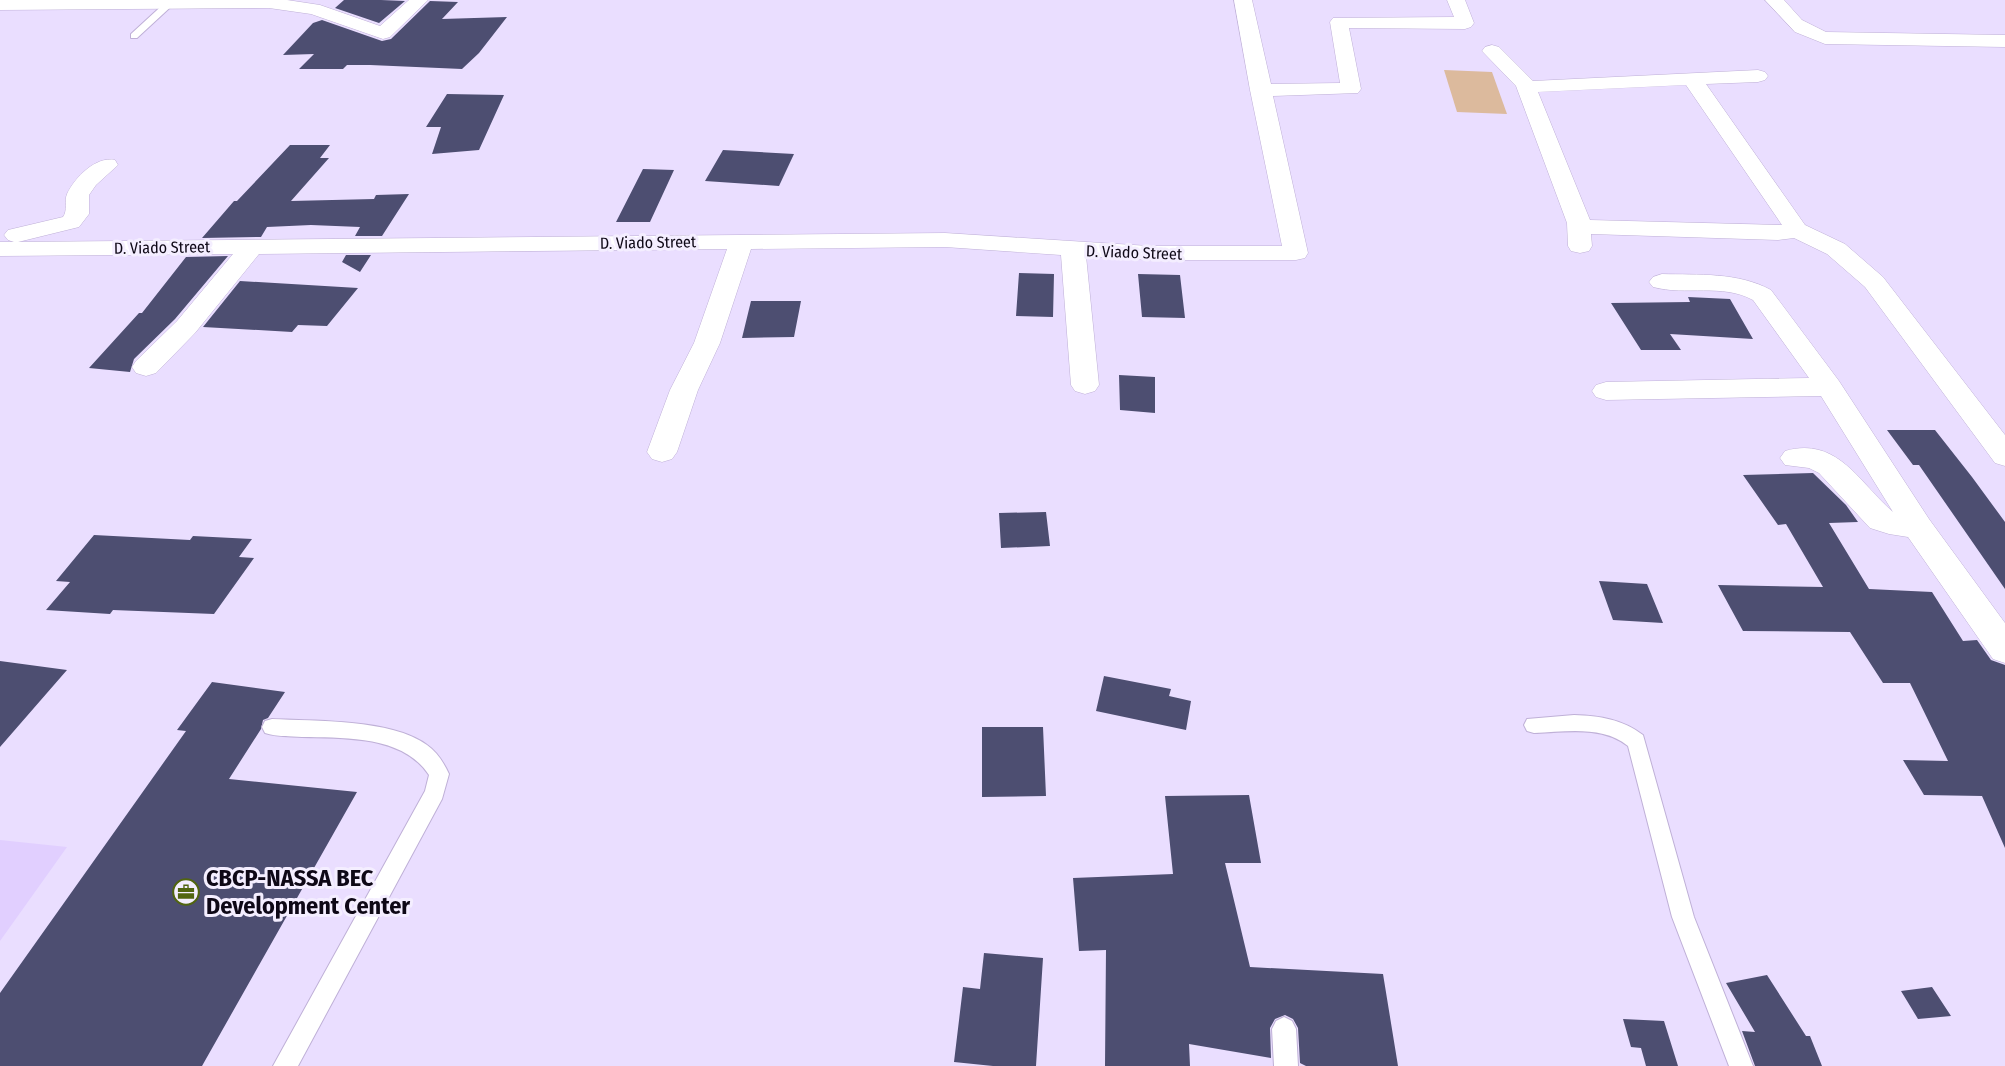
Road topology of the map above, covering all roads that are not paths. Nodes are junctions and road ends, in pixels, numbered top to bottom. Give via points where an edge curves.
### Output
1 (419, 0) edge
2 (1243, 0) edge
3 (1456, 0) edge
4 (1774, 0) edge
5 (171, 2) junction
6 (0, 5) edge
7 (134, 36) dead end
8 (2005, 41) edge
9 (1492, 51) dead end
10 (1758, 76) dead end
11 (1692, 79) junction
12 (1526, 87) junction
13 (1260, 90) junction
14 (106, 165) dead end
15 (1797, 230) junction
16 (742, 241) junction
17 (0, 242) edge
18 (252, 247) junction
19 (0, 249) edge
20 (1073, 250) junction
21 (1662, 282) dead end
22 (146, 367) dead end
23 (1085, 385) dead end
24 (1828, 387) junction
25 (1606, 391) dead end
26 (662, 452) dead end
27 (2005, 456) edge
28 (1795, 458) dead end
29 (1918, 527) junction
30 (2005, 649) edge
31 (1534, 725) dead end
32 (272, 727) dead end
33 (1284, 1029) dead end
34 (285, 1066) edge
35 (1286, 1066) edge
36 (1741, 1066) edge

1 - 5 street via 383,33 314,9 269,3
2 - 13 street
3 - 13 street via 1465,23 1340,22 1351,89
4 - 8 street via 1797,28 1825,38
5 - 6 street
5 - 7 lane
9 - 12 street
10 - 11 street
11 - 12 street
11 - 15 street
12 - 15 street via 1579,237
13 - 20 street, D. Viado Street via 1296,253
14 - 17 street via 78,195 77,214 70,222
15 - 27 street via 1836,249 1874,282
16 - 18 street, D. Viado Street
16 - 20 street, D. Viado Street via 945,240
16 - 26 street via 707,343 684,390
18 - 19 street, D. Viado Street
18 - 22 street via 186,327
20 - 23 street
21 - 24 street via 1733,285 1757,291
24 - 25 street
24 - 29 street
28 - 29 street via 1813,458 1830,466 1881,520
29 - 30 street
31 - 36 lane via 1610,726 1627,732 1636,741 1683,917
32 - 34 lane via 365,734 412,745 430,759 439,774 435,793
33 - 35 lane

